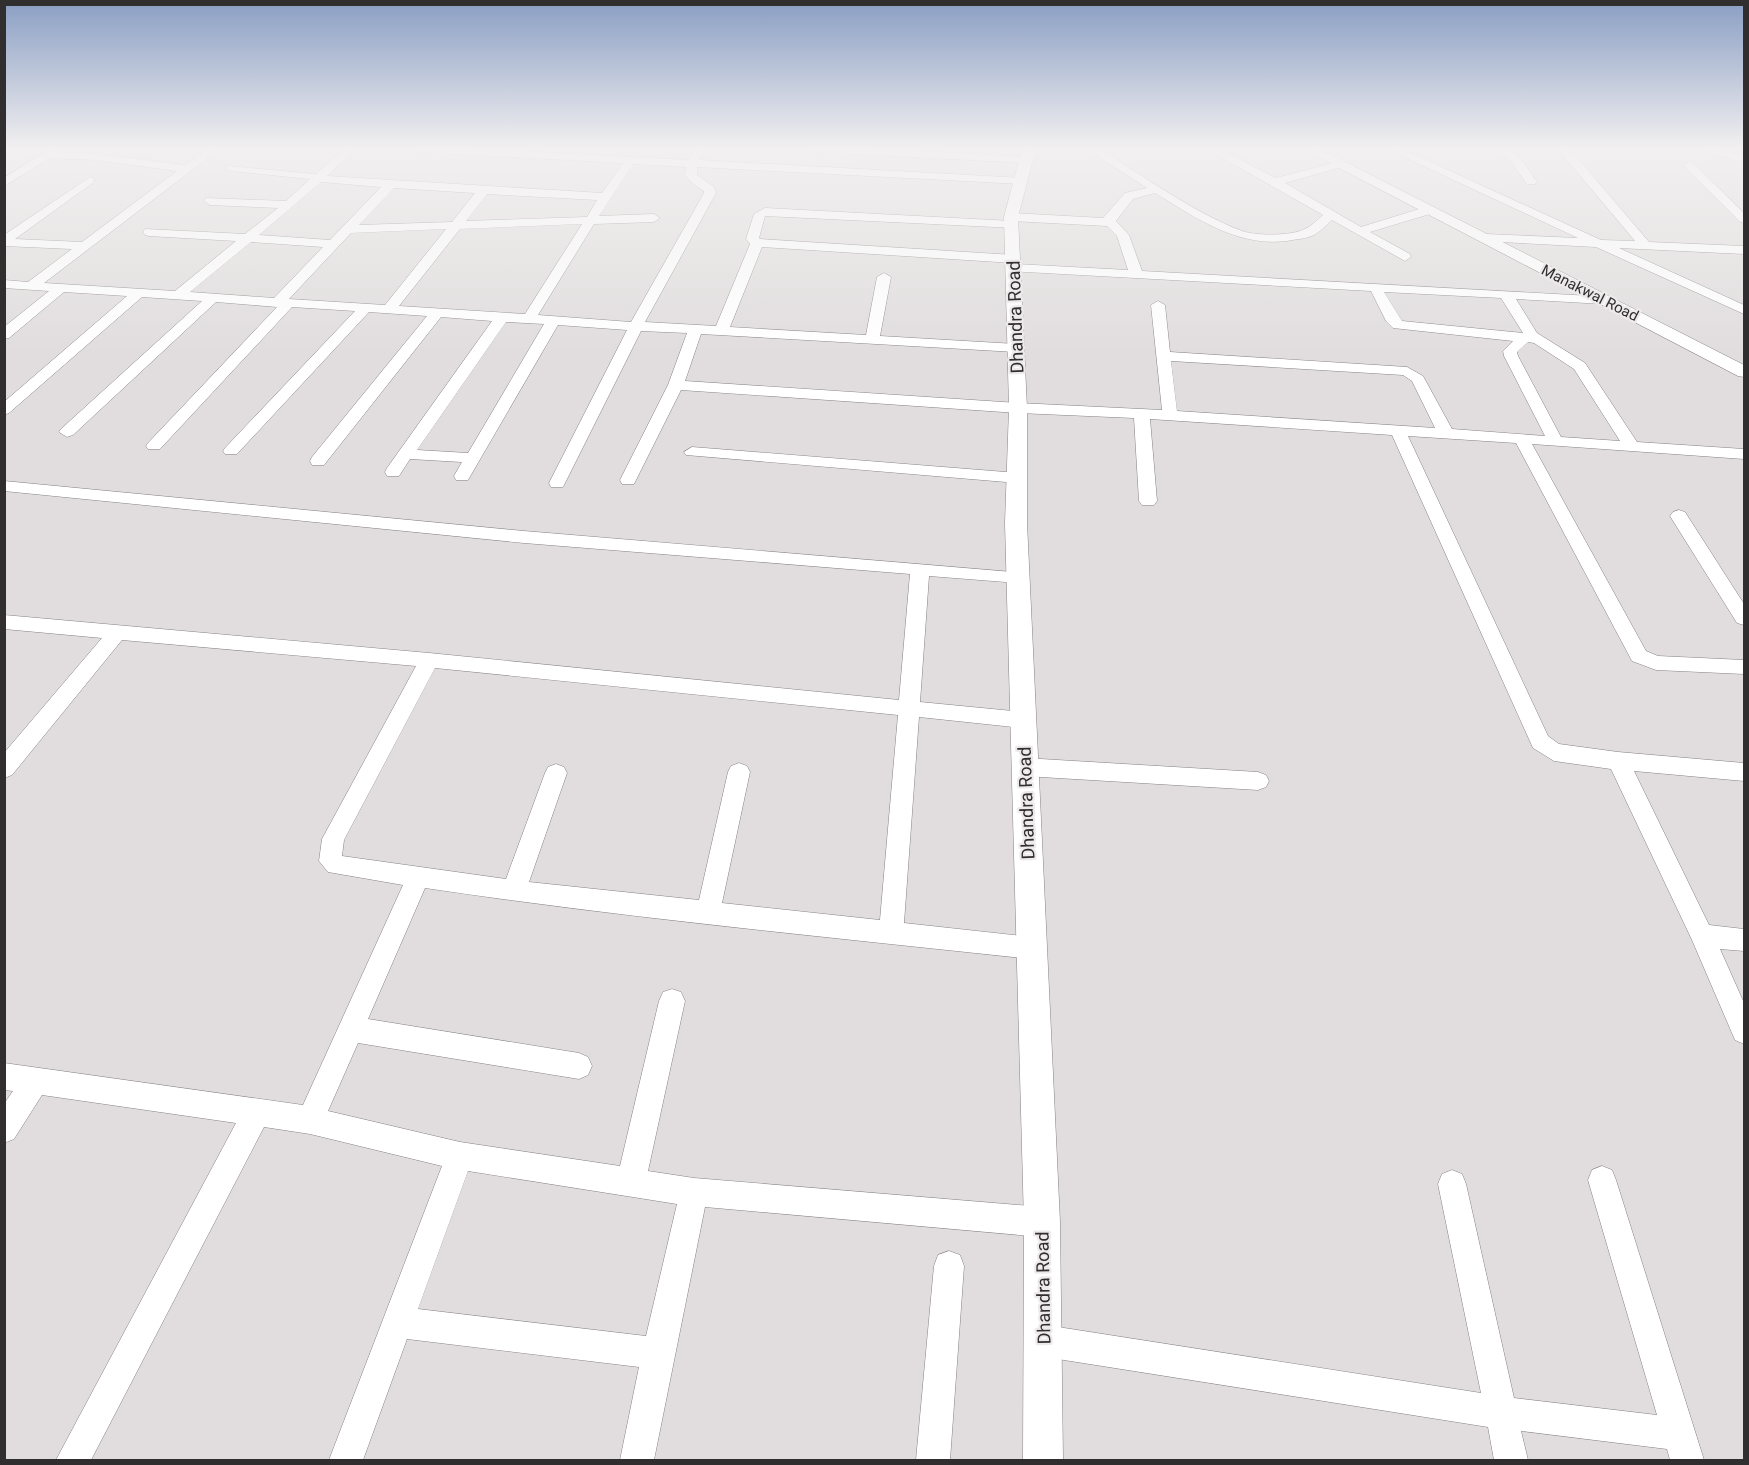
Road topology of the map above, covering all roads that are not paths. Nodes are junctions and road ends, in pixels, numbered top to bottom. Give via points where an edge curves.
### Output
1 (39, 216) edge
2 (124, 216) edge
3 (275, 216) edge
4 (360, 216) edge
5 (464, 216) edge
6 (593, 216) edge
7 (697, 216) edge
8 (759, 216) edge
9 (795, 216) edge
10 (1013, 216) edge
11 (1113, 216) edge
12 (1205, 216) edge
13 (1328, 216) edge
14 (1335, 216) edge
15 (1408, 216) edge
16 (1442, 216) edge
17 (1539, 216) edge
18 (1621, 216) edge
19 (654, 218) dead end
20 (591, 220) junction
21 (1012, 221) junction
22 (1109, 221) junction
23 (457, 225) junction
24 (348, 229) junction
25 (1360, 231) junction
26 (149, 232) dead end
27 (889, 234) junction
28 (249, 237) junction
29 (1486, 238) junction
30 (4, 241) edge
31 (1594, 242) junction
32 (757, 243) junction
33 (334, 244) junction
34 (1645, 245) junction
35 (86, 246) junction
36 (1744, 250) edge
37 (1405, 257) dead end
38 (1014, 264) junction
39 (1136, 274) junction
40 (884, 277) dead end
41 (6, 285) edge
42 (32, 286) junction
43 (1375, 287) junction
44 (61, 288) junction
45 (138, 294) junction
46 (1506, 295) junction
47 (176, 297) junction
48 (212, 299) junction
49 (1604, 300) junction
50 (1723, 300) junction
51 (1744, 301) edge
52 (282, 303) junction
53 (1158, 305) dead end
54 (365, 309) junction
55 (1744, 310) edge
56 (388, 311) junction
57 (436, 314) junction
58 (501, 318) junction
59 (528, 320) junction
60 (553, 321) junction
61 (635, 326) junction
62 (696, 329) junction
63 (721, 331) junction
64 (4, 334) edge
65 (1530, 339) junction
66 (872, 341) junction
67 (1016, 348) junction
68 (1164, 356) junction
69 (1744, 372) edge
70 (676, 385) junction
71 (1018, 408) junction
72 (4, 410) edge
73 (1142, 414) junction
74 (1170, 415) junction
75 (1398, 431) junction
76 (67, 432) dead end
77 (1446, 434) junction
78 (1522, 440) junction
79 (1556, 442) junction
80 (154, 446) dead end
81 (1632, 447) junction
82 (231, 451) dead end
83 (692, 452) dead end
84 (406, 454) junction
85 (1744, 454) edge
86 (473, 458) junction
87 (318, 461) dead end
88 (393, 472) dead end
89 (462, 476) dead end
90 (1018, 478) junction
91 (628, 480) dead end
92 (558, 483) dead end
93 (4, 486) edge
94 (1148, 501) dead end
95 (1679, 516) dead end
96 (920, 569) junction
97 (1019, 576) junction
98 (1744, 618) edge
99 (4, 621) edge
100 (117, 633) junction
101 (429, 660) junction
102 (1744, 667) edge
103 (908, 710) junction
104 (1023, 720) junction
105 (13, 747) edge
106 (1618, 761) junction
107 (1024, 767) junction
108 (4, 769) edge
109 (556, 772) dead end
110 (739, 772) dead end
111 (1744, 772) edge
112 (1258, 781) dead end
113 (418, 878) junction
114 (514, 891) junction
115 (708, 912) junction
116 (891, 933) junction
117 (1702, 936) junction
118 (1744, 940) edge
119 (1031, 948) junction
120 (672, 1001) dead end
121 (350, 1029) junction
122 (1744, 1031) edge
123 (579, 1066) dead end
124 (4, 1076) edge
125 (36, 1080) junction
126 (257, 1112) junction
127 (310, 1120) junction
128 (4, 1129) edge
129 (460, 1156) junction
130 (1602, 1180) dead end
131 (631, 1182) junction
132 (1452, 1184) dead end
133 (694, 1192) junction
134 (1042, 1222) junction
135 (949, 1266) dead end
136 (398, 1322) junction
137 (1045, 1341) junction
138 (658, 1353) junction
139 (1502, 1413) junction
140 (1683, 1448) edge
141 (73, 1461) edge
142 (346, 1461) edge
143 (638, 1461) edge
144 (933, 1461) edge
145 (1043, 1461) edge
146 (1511, 1461) edge

1 - 30 street
2 - 35 street
3 - 28 street
4 - 24 street
5 - 23 street
6 - 20 street
7 - 61 street
8 - 32 street via 752,239
9 - 27 street
10 - 21 street, Dhandra Road
11 - 22 street
12 - 13 street via 1250,237 1302,235
14 - 25 street
15 - 25 street
16 - 29 street, Manakwal Road
17 - 31 street
18 - 34 street
19 - 20 street
20 - 23 street
20 - 59 street
21 - 22 street
21 - 27 street
21 - 38 street, Dhandra Road
22 - 39 street via 1123,235
23 - 24 street
23 - 56 street
24 - 33 street
25 - 37 street
26 - 28 street
27 - 32 street
27 - 38 street
28 - 33 street
28 - 47 street
29 - 31 street
29 - 49 street, Manakwal Road
30 - 35 street
31 - 34 street
31 - 50 street
32 - 63 street
33 - 52 street
34 - 36 street
35 - 42 street
38 - 39 street
38 - 67 street, Dhandra Road
39 - 43 street
40 - 66 street
41 - 42 street
42 - 44 street
43 - 46 street
43 - 65 street via 1398,325
44 - 45 street
44 - 64 street
45 - 47 street
45 - 72 street
46 - 49 street
46 - 65 street
47 - 48 street
48 - 52 street
48 - 76 street
49 - 69 street, Manakwal Road
50 - 51 street
50 - 55 street
52 - 54 street
52 - 80 street
53 - 68 street
54 - 56 street
54 - 82 street
56 - 57 street
57 - 58 street
57 - 87 street
58 - 59 street
58 - 84 street
59 - 60 street
60 - 61 street
60 - 86 street
61 - 62 street
61 - 92 street
62 - 63 street
62 - 70 street
63 - 66 street
65 - 79 street via 1510,351 1511,356
65 - 81 street via 1580,366
66 - 67 street
67 - 71 street, Dhandra Road
68 - 74 street
68 - 77 street via 1407,371 1418,379
70 - 71 street
70 - 91 street
71 - 73 street
71 - 90 street, Dhandra Road
73 - 74 street
73 - 94 street
74 - 75 street
75 - 77 street
75 - 106 street via 1534,735 1554,752
77 - 78 street
78 - 79 street
78 - 102 street via 1639,656 1656,663
79 - 81 street
81 - 85 street
83 - 90 street
84 - 86 street
84 - 88 street
86 - 89 street
90 - 97 street, Dhandra Road
93 - 96 street via 536,538
95 - 98 street
96 - 97 street
96 - 103 street
97 - 104 street, Dhandra Road
99 - 100 street
100 - 101 street
100 - 105 street
101 - 103 street
101 - 113 street via 333,839 330,854 336,865
103 - 104 street
103 - 116 street
104 - 107 street, Dhandra Road
105 - 108 street
106 - 111 street
106 - 117 street
107 - 112 street
107 - 119 street, Dhandra Road
109 - 114 street
110 - 115 street
113 - 114 street
113 - 121 street
114 - 115 street
115 - 116 street
116 - 119 street
117 - 118 street
117 - 122 street
119 - 134 street, Dhandra Road
120 - 131 street
121 - 123 street
121 - 127 street
124 - 125 street
125 - 126 street
125 - 128 street
126 - 127 street
126 - 141 street
127 - 129 street
129 - 131 street
129 - 136 street
130 - 140 street
131 - 133 street
132 - 139 street
133 - 134 street
133 - 138 street
134 - 137 street, Dhandra Road
135 - 144 street
136 - 138 street
136 - 142 street
137 - 139 street
137 - 145 street, Dhandra Road
138 - 143 street
139 - 140 street via 1579,1421
139 - 146 street

